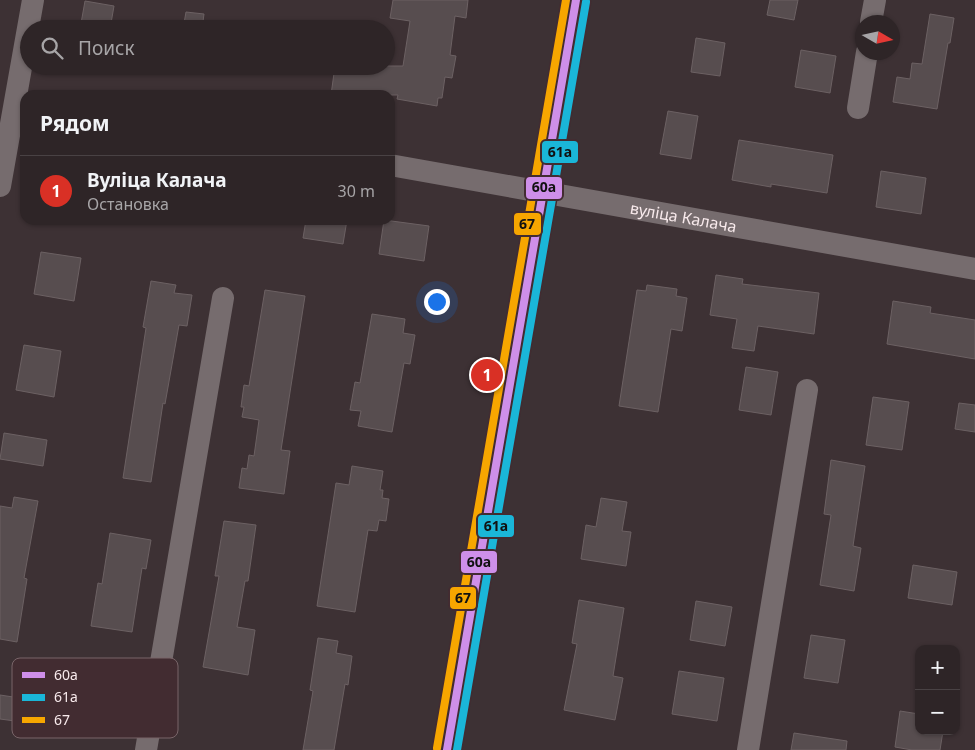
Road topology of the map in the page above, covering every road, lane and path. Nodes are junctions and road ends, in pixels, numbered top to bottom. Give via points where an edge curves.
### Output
1 (33, 0) edge
2 (576, 0) edge
3 (875, 0) edge
4 (873, 15) edge
5 (29, 20) edge
6 (866, 60) edge
7 (20, 65) edge
8 (13, 100) edge
9 (858, 108) dead end
10 (395, 167) edge
11 (0, 186) edge
12 (544, 193) junction
13 (975, 269) edge
14 (223, 298) dead end
15 (807, 390) dead end
16 (162, 658) edge
17 (447, 750) edge
18 (748, 750) edge

1 - 5 street
2 - 12 street
3 - 4 street
6 - 9 street
7 - 8 street
8 - 11 street
10 - 12 street, вуліца Калача
12 - 13 street, вуліца Калача
12 - 17 street
14 - 16 street
15 - 18 street

